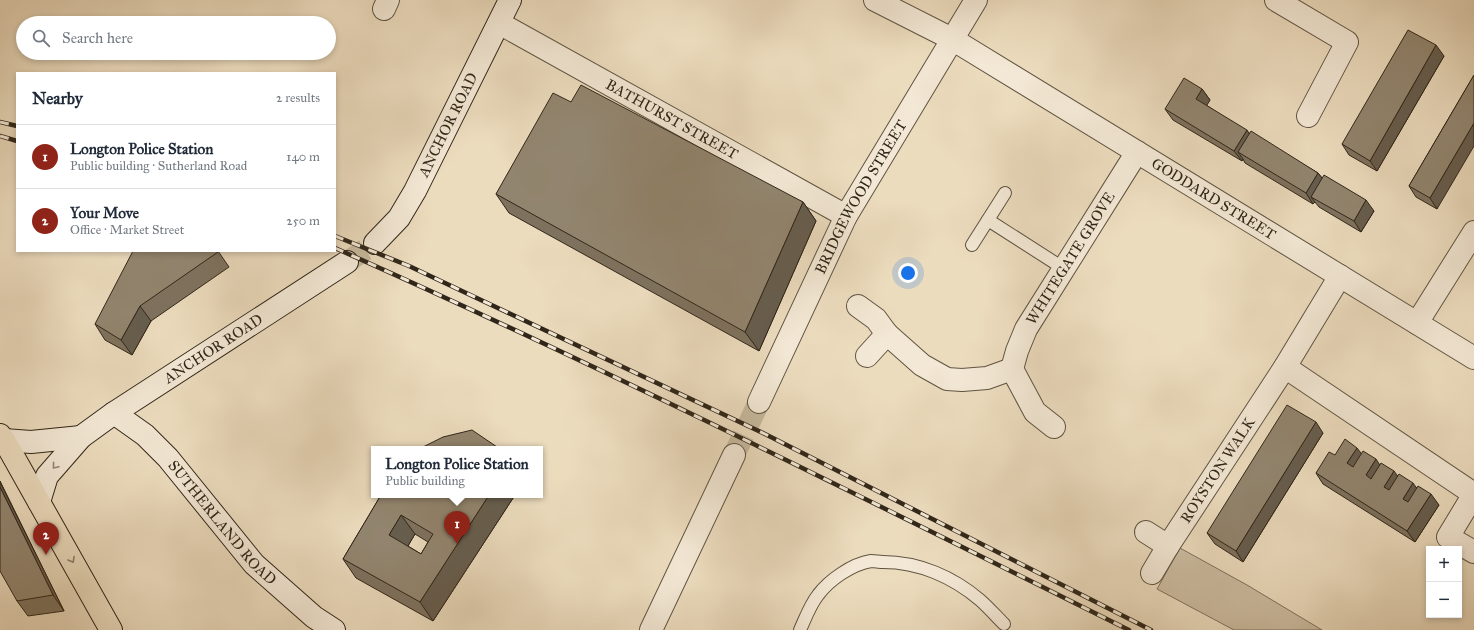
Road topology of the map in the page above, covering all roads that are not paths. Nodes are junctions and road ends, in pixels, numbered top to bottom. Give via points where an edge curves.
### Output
1 (510, 0) edge
2 (875, 0) edge
3 (976, 0) edge
4 (1276, 0) edge
5 (499, 23) junction
6 (952, 40) junction
7 (1308, 116) dead end
8 (1137, 152) junction
9 (1005, 194) dead end
10 (846, 216) junction
11 (988, 220) junction
12 (1474, 232) edge
13 (375, 243) tunnel mouth
14 (972, 245) dead end
15 (347, 262) tunnel mouth
16 (1063, 268) junction
17 (1340, 276) junction
18 (858, 306) dead end
19 (1417, 324) junction
20 (887, 334) junction
21 (867, 356) dead end
22 (1474, 358) edge
23 (1285, 368) junction
24 (1012, 369) junction
25 (759, 402) tunnel mouth
26 (114, 414) junction
27 (1054, 427) dead end
28 (81, 437) junction
29 (2, 438) edge
30 (734, 455) tunnel mouth
31 (1474, 494) edge
32 (39, 502) junction
33 (1146, 532) dead end
34 (1168, 546) junction
35 (1465, 548) edge
36 (1152, 573) dead end
37 (1004, 624) dead end
38 (111, 630) edge
39 (334, 630) edge
40 (651, 630) edge
41 (800, 630) edge

1 - 5 street, ANCHOR ROAD
2 - 6 street, GODDARD STREET
3 - 6 street, BRIDGEWOOD STREET
4 - 7 street via 1347,42
5 - 10 street, BATHURST STREET
5 - 13 street, ANCHOR ROAD via 414,191 398,218
6 - 8 street, GODDARD STREET
6 - 10 street, BRIDGEWOOD STREET
8 - 16 street, WHITEGATE GROVE
8 - 17 street, GODDARD STREET
9 - 11 lane
10 - 25 street, BRIDGEWOOD STREET
11 - 14 lane
11 - 16 lane
12 - 19 street
15 - 26 street, ANCHOR ROAD
16 - 24 street, WHITEGATE GROVE via 1026,329
17 - 19 street, GODDARD STREET
17 - 23 street, ROYSTON WALK
18 - 20 street via 876,319
19 - 22 street, GODDARD STREET
20 - 21 street
20 - 24 street via 922,365 947,379 987,378
23 - 31 street
23 - 34 street, ROYSTON WALK
24 - 27 street via 1035,412
26 - 28 street, ANCHOR ROAD
26 - 39 street, SUTHERLAND ROAD via 145,435 168,458 254,564 314,617
28 - 29 street, ANCHOR ROAD via 32,442
28 -> 32 street, ANCHOR ROAD via 47,476
29 - 32 main road
30 - 40 street
31 - 35 street via 1448,536
32 -> 38 main road
33 - 34 street
34 - 36 street, ROYSTON WALK
37 - 41 lane via 981,600 938,573 908,564 871,561 852,568 830,582 817,595

